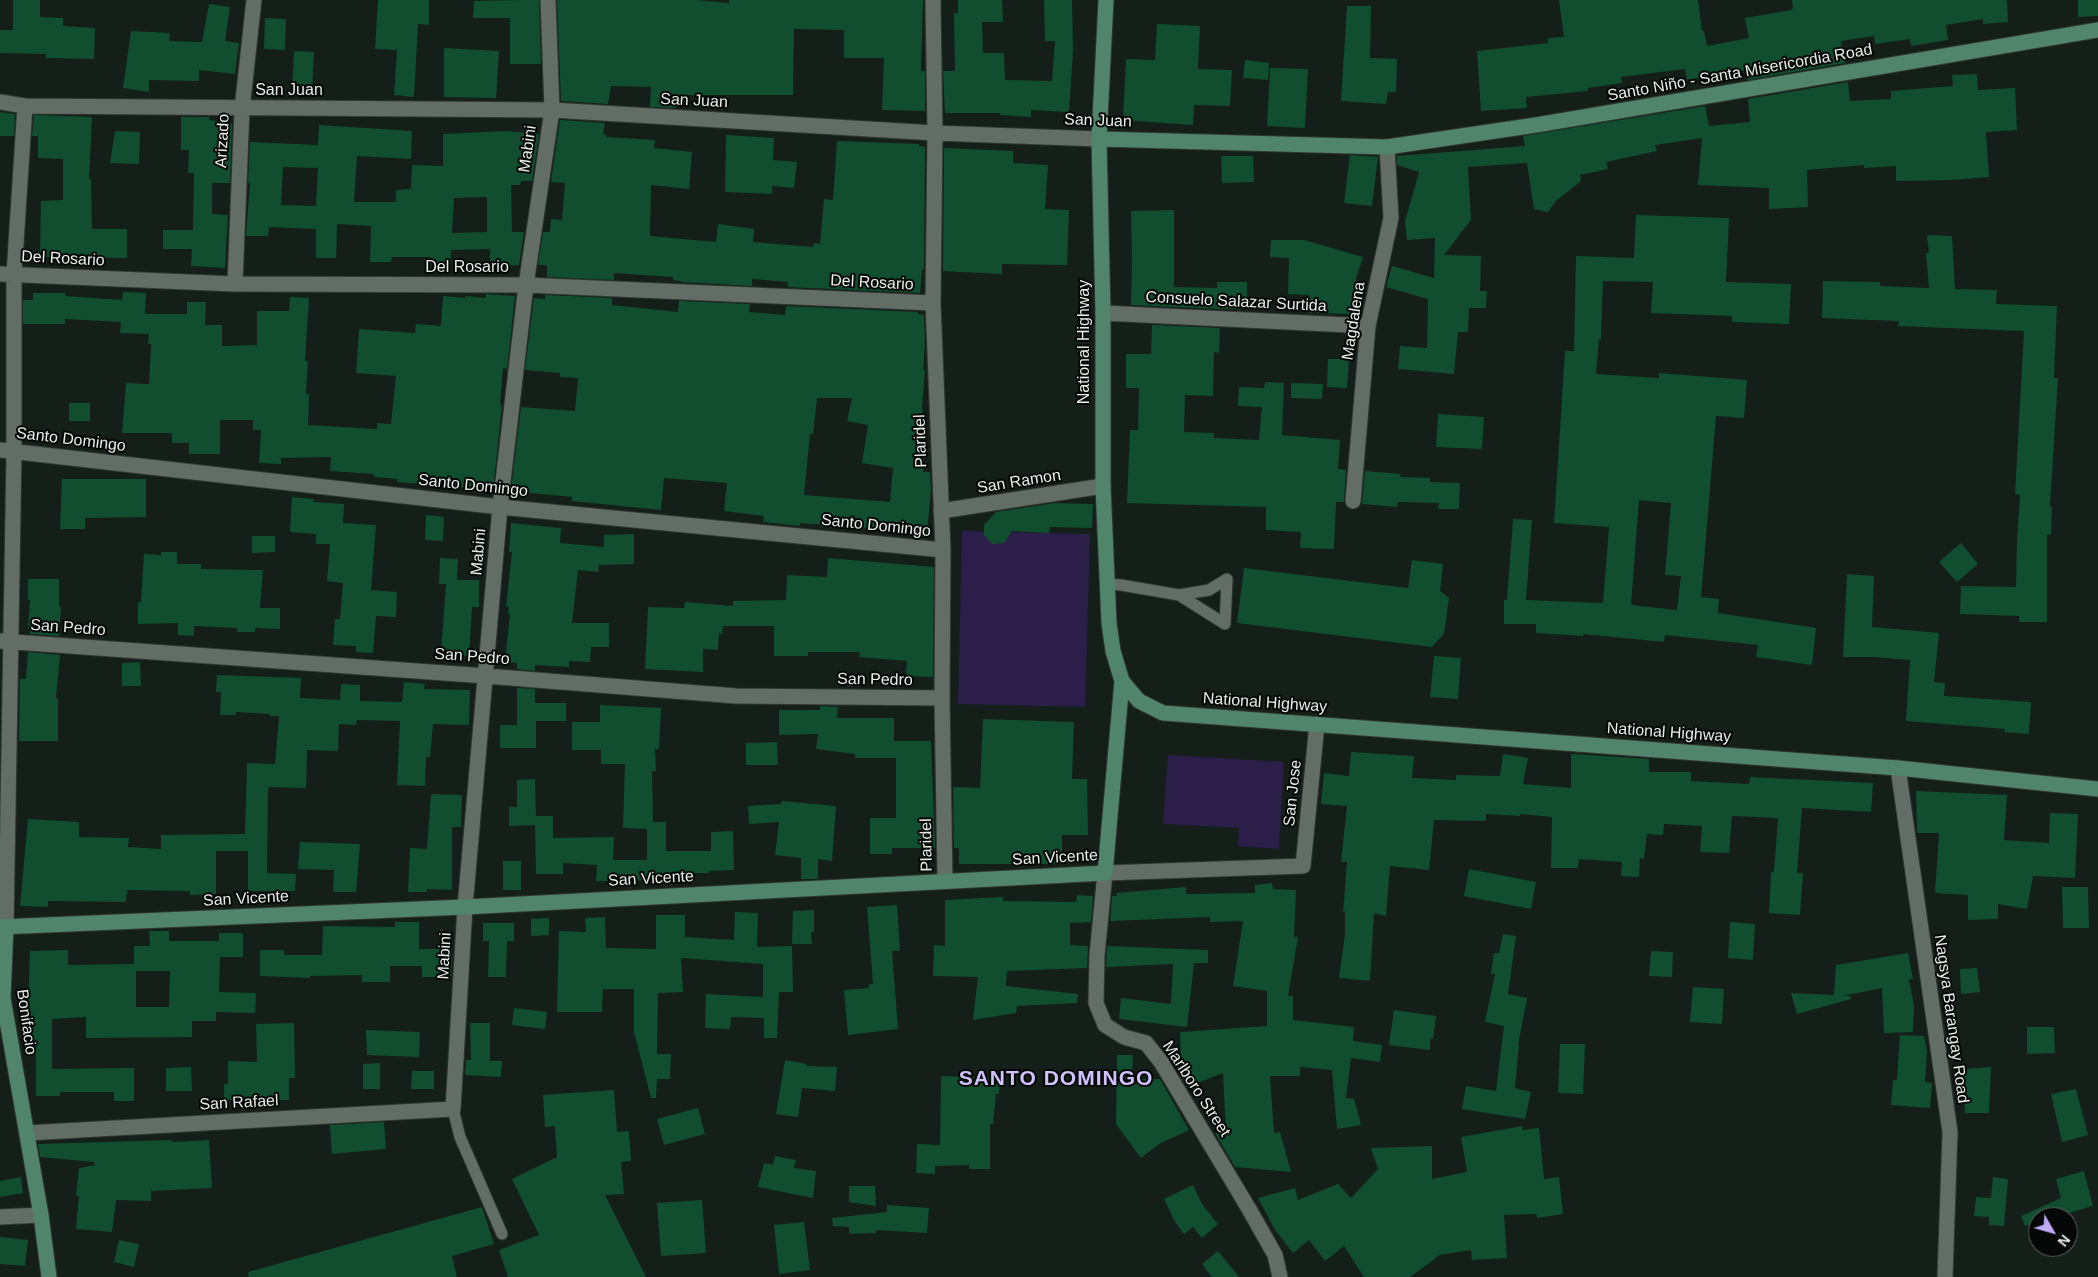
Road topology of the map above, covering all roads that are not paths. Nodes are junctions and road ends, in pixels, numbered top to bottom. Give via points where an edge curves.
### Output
1 (254, 0) edge
2 (548, 0) edge
3 (933, 0) edge
4 (1106, 0) edge
5 (2098, 30) edge
6 (0, 102) edge
7 (25, 106) junction
8 (242, 109) junction
9 (552, 110) junction
10 (935, 133) junction
11 (1099, 139) junction
12 (1386, 147) junction
13 (7, 274) edge
14 (234, 284) junction
15 (526, 285) junction
16 (933, 303) junction
17 (1103, 314) junction
18 (1368, 326) junction
19 (7, 451) edge
20 (1102, 486) junction
21 (1353, 501) dead end
22 (500, 507) junction
23 (941, 511) junction
24 (943, 550) junction
25 (1107, 584) junction
26 (1179, 595) junction
27 (5, 642) edge
28 (486, 676) junction
29 (1122, 680) junction
30 (942, 698) junction
31 (1318, 724) junction
32 (1898, 768) junction
33 (2098, 789) edge
34 (1304, 866) joint
35 (1105, 873) junction
36 (945, 880) junction
37 (465, 907) junction
38 (3, 927) edge
39 (454, 1108) junction
40 (27, 1133) junction
41 (41, 1215) junction
42 (0, 1217) edge
43 (502, 1234) dead end
44 (48, 1277) edge
45 (1280, 1277) edge
46 (1945, 1277) edge

1 - 8 street, Arizado
2 - 9 street, Mabini
3 - 10 street, Plaridel
4 - 11 main road, National Highway
5 - 12 main road, Santo Niño - Santa Misericordia Road via 1536,125
6 - 7 street, San Juan
7 - 8 street, San Juan
7 - 13 street, Bonifacio
8 - 9 street, San Juan
8 - 14 street, Arizado
9 - 10 street, San Juan
9 - 15 street, Mabini
10 - 11 street, San Juan
10 - 16 street, Plaridel
11 - 12 main road, San Juan
11 - 17 main road, National Highway
12 - 18 street, Magdalena via 1391,218
13 - 14 street, Del Rosario
13 - 19 street, Bonifacio
14 - 15 street, Del Rosario
15 - 16 street, Del Rosario
15 - 22 street, Mabini
16 - 23 street, Plaridel
17 - 18 street, Consuelo Salazar Surtida
17 - 20 main road, National Highway
18 - 21 street, Magdalena
19 - 22 street, Santo Domingo
19 - 27 street, Bonifacio
20 - 23 street, San Ramon
20 - 25 main road, National Highway
22 - 24 street, Santo Domingo
22 - 28 street, Mabini
23 - 24 street, Plaridel
24 - 30 street, Plaridel
25 - 26 lane
25 - 29 main road, National Highway via 1111,642
26 - 26 lane via 1209,590 1227,578 1224,624
27 - 28 street, San Pedro
27 - 38 street, Bonifacio
28 - 30 street, San Pedro via 736,696
28 - 37 street, Mabini
29 - 31 main road, National Highway via 1139,701 1163,713
29 - 35 main road
30 - 36 street, Plaridel
31 - 32 main road, National Highway
31 - 34 street, San Jose
32 - 33 main road, National Highway
32 - 46 street, Nagsya Barangay Road via 1950,1132
34 - 35 street, San Vicente
35 - 36 main road, San Vicente
35 - 45 street, Marlboro Street via 1096,1003 1105,1026 1146,1043 1161,1062 1249,1209 1275,1256
36 - 37 main road, San Vicente
37 - 38 main road, San Vicente
37 - 39 street, Mabini
38 - 40 main road, Bonifacio via 3,998
39 - 40 street, San Rafael
39 - 43 lane via 460,1137
40 - 41 main road, Bonifacio
41 - 42 street
41 - 44 main road, Bonifacio

